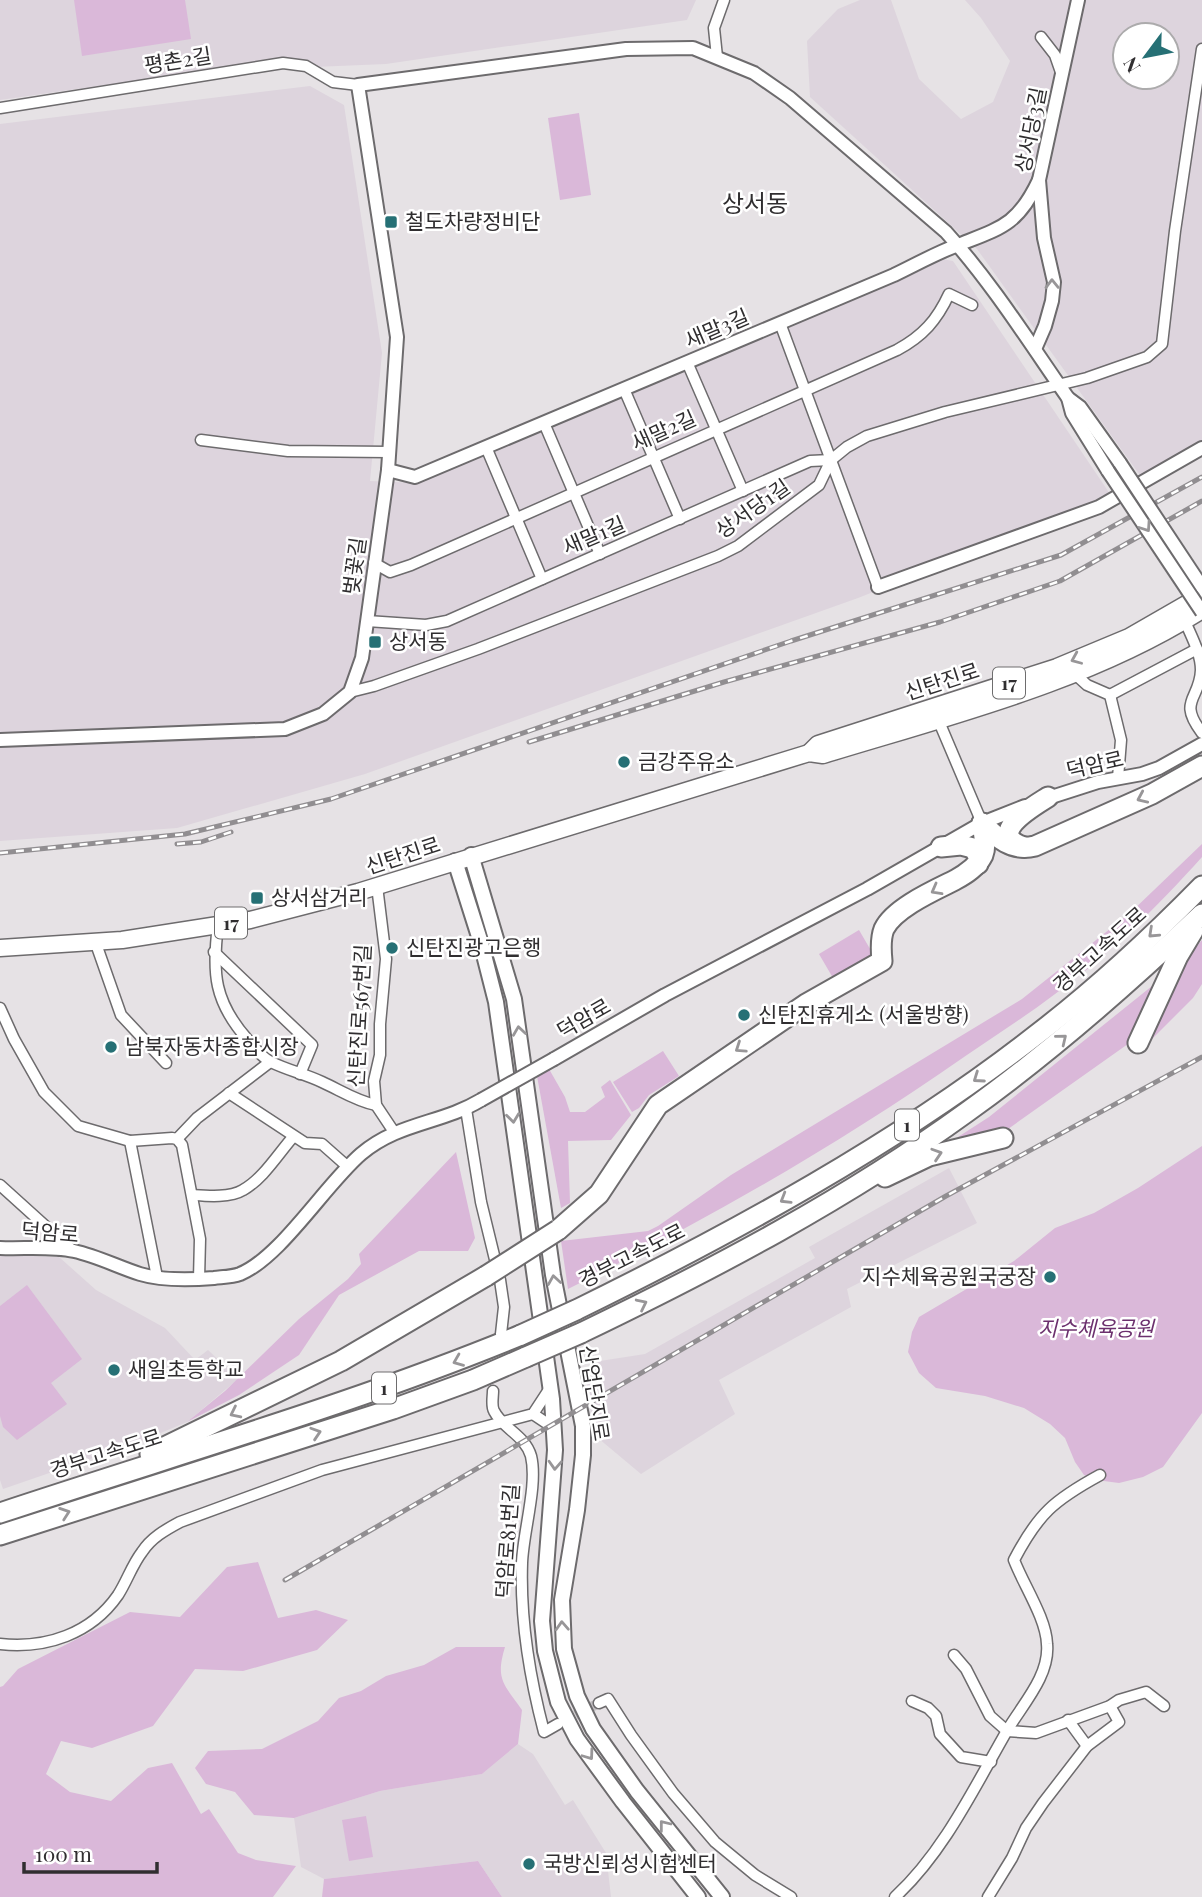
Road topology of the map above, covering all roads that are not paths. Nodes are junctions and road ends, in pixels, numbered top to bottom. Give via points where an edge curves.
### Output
1 (724, 0) edge
2 (1078, 0) edge
3 (1041, 37) dead end
4 (1202, 49) edge
5 (717, 57) junction
6 (1062, 75) junction
7 (358, 85) junction
8 (0, 108) edge
9 (1040, 180) junction
10 (958, 245) junction
11 (972, 305) dead end
12 (780, 323) junction
13 (1035, 349) junction
14 (687, 362) junction
15 (1059, 385) junction
16 (624, 389) junction
17 (805, 390) junction
18 (1068, 398) junction
19 (544, 423) junction
20 (716, 429) junction
21 (201, 440) dead end
22 (486, 447) junction
23 (1202, 448) edge
24 (389, 452) junction
25 (653, 457) junction
26 (831, 460) junction
27 (388, 470) junction
28 (743, 491) junction
29 (573, 492) junction
30 (516, 518) junction
31 (680, 519) junction
32 (600, 554) junction
33 (374, 564) junction
34 (542, 579) junction
35 (878, 587) joint
36 (1202, 587) edge
37 (1202, 595) edge
38 (1202, 611) edge
39 (367, 621) junction
40 (1185, 621) junction
41 (1197, 649) junction
42 (1076, 675) junction
43 (350, 692) junction
44 (1110, 695) junction
45 (936, 713) junction
46 (1202, 733) edge
47 (0, 740) edge
48 (1200, 743) edge
49 (1202, 766) edge
50 (1118, 778) junction
51 (1048, 797) junction
52 (982, 822) junction
53 (941, 847) junction
54 (1029, 848) junction
55 (471, 856) junction
56 (455, 861) junction
57 (978, 864) junction
58 (377, 886) junction
59 (1202, 886) edge
60 (1202, 915) edge
61 (218, 925) junction
62 (95, 941) junction
63 (0, 948) edge
64 (214, 952) junction
65 (0, 1008) edge
66 (1138, 1043) dead end
67 (271, 1062) junction
68 (166, 1063) dead end
69 (300, 1073) junction
70 (229, 1093) junction
71 (376, 1105) junction
72 (466, 1109) junction
73 (394, 1132) junction
74 (293, 1137) junction
75 (1003, 1138) dead end
76 (177, 1139) junction
77 (130, 1141) junction
78 (348, 1167) junction
79 (0, 1185) edge
80 (851, 1188) junction
81 (193, 1195) junction
82 (0, 1248) edge
83 (74, 1251) junction
84 (157, 1277) junction
85 (199, 1279) junction
86 (501, 1334) dead end
87 (550, 1388) junction
88 (493, 1391) dead end
89 (533, 1414) junction
90 (502, 1422) junction
91 (554, 1428) junction
92 (1100, 1475) dead end
93 (90, 1483) junction
94 (0, 1513) edge
95 (0, 1535) edge
96 (0, 1644) edge
97 (954, 1655) dead end
98 (912, 1701) dead end
99 (599, 1703) dead end
100 (1110, 1706) junction
101 (1164, 1706) dead end
102 (1068, 1720) junction
103 (558, 1724) dead end
104 (1007, 1731) junction
105 (1087, 1746) junction
106 (991, 1762) junction
107 (698, 1897) edge
108 (722, 1897) edge
109 (791, 1897) edge
110 (895, 1897) edge
111 (988, 1897) edge

1 - 5 street via 714,28
2 - 6 street, 상서당3길
3 - 6 street via 1055,55
4 - 15 street, 상서당1길 via 1162,344 1147,357
5 - 7 street via 692,48 626,49
5 - 10 street via 754,73 790,98
6 - 9 street, 상서당3길
7 - 8 street, 평촌2길 via 333,82 306,66 283,63
7 - 24 street, 벚꽃길 via 397,337
9 - 10 street, 새말3길 via 1019,215
13 -> 9 street, 상서당3길 via 1049,314 1054,282 1044,238
10 - 12 street, 새말3길
10 - 13 street
11 - 17 street, 새말2길 via 949,294 937,318 911,342
12 - 14 street, 새말3길
12 - 17 street
13 - 15 street
14 - 16 street, 새말3길
14 - 20 street
15 - 18 street
15 - 26 street, 상서당1길 via 867,436
16 - 19 street, 새말3길
16 - 25 street
17 - 20 street, 새말2길
17 - 26 street
18 - 36 street, bridge via 1080,407 1120,463
18 -> 38 street, bridge via 1072,413 1108,471
19 - 22 street, 새말3길
19 - 29 street
20 - 25 street, 새말2길
20 - 28 street
21 - 24 street via 288,451
22 - 27 street, 새말3길 via 415,477
22 - 30 street
23 - 35 street via 1099,507
24 - 27 street, 벚꽃길
25 - 29 street, 새말2길
25 - 31 street
26 - 28 street, 새말1길 via 810,461
26 - 35 street
26 - 43 street, 상서당1길 via 819,485 718,556 478,649
27 - 33 street, 벚꽃길
28 - 31 street, 새말1길
29 - 30 street, 새말2길
29 - 32 street
30 - 33 street, 새말2길 via 390,572
30 - 34 street
31 - 32 street, 새말1길
32 - 34 street, 새말1길
33 - 39 street, 벚꽃길
34 - 39 street, 새말1길 via 447,621 426,625
37 -> 45 main road, 신탄진로 / 17 via 1105,647
38 - 40 main road, 신탄진로 / 17
39 - 43 street, 벚꽃길 via 362,658
40 - 41 street
40 - 42 main road, 신탄진로 / 17
41 - 44 street
41 - 46 street via 1201,671 1189,708
42 - 44 street
42 - 45 main road, 신탄진로 / 17
43 - 47 street via 323,714 285,729
44 - 50 street via 1121,740
45 - 52 street
45 - 55 main road, 신탄진로 / 17 via 822,755 808,753
48 - 50 street, 덕암로 via 1159,768
49 -> 54 highway via 1152,794
50 - 51 street, 덕암로
51 - 52 street, 덕암로
51 - 54 highway via 1010,827 1013,841
52 - 53 street, 덕암로
52 - 54 highway via 1002,841
52 - 57 highway via 985,844
53 - 57 highway via 973,848
53 - 72 street, 덕암로, bridge via 665,995
55 - 56 main road, 신탄진로 / 17
108 -> 55 main road, 산업단지로 via 593,1729 577,1696 564,1649 562,1600 577,1510 583,1426 553,1275 514,999
56 - 58 main road, 신탄진로 / 17
56 -> 87 main road, 산업단지로 via 496,1002
57 -> 93 highway, bridge via 891,919 884,930 882,961 806,1004 658,1104 599,1194 558,1230 341,1361
58 - 61 main road, 신탄진로 / 17
58 - 71 street, 신탄진로567번길 via 386,959 380,1055 374,1080
59 -> 93 highway, 경부고속도로 / 1, bridge via 1099,984 1036,1036 894,1134 758,1216 521,1335 366,1395
60 - 66 highway
80 -> 60 highway, 경부고속도로 / 1 via 1022,1072 1087,1020
61 - 62 main road, 신탄진로 / 17
61 - 64 street, 신탄진로567번길
62 - 63 main road, 신탄진로 / 17
62 - 68 street via 121,1015
64 - 67 street, 신탄진로567번길 via 215,977 226,1012
64 - 69 street via 312,1045
65 - 77 street via 44,1092 78,1126
67 - 69 street, 신탄진로567번길
67 - 70 street
69 - 71 street, 신탄진로567번길
70 - 74 street
70 - 76 street
71 - 73 street, 신탄진로567번길
72 - 73 street, 덕암로
72 - 86 street via 500,1280
73 - 78 street, 덕암로
74 - 78 street via 322,1144
74 - 81 street via 241,1192
80 -> 75 highway via 898,1173 929,1156
76 - 77 street
76 - 81 street
77 - 84 street
78 - 85 street, 덕암로 via 257,1263 240,1274
79 - 83 street
95 -> 80 highway, 경부고속도로 / 1, bridge via 473,1380 666,1292
81 - 85 street via 200,1239
82 - 83 street, 덕암로
83 - 84 street, 덕암로
84 - 85 street, 덕암로
87 - 89 street
87 - 91 main road, 산업단지로
88 - 90 street, 덕암로81번길 via 492,1409
89 - 90 street
89 - 91 street
90 - 96 street via 322,1470 180,1522 159,1534 142,1552 118,1594 91,1624 54,1641
90 - 103 street, 덕암로81번길 via 521,1438 530,1455 522,1562 525,1640 529,1677 544,1732
91 -> 107 main road, 산업단지로 via 542,1621 558,1702 577,1739
92 - 104 street via 1069,1491 1041,1515 1014,1560 1042,1619 1048,1646 1044,1668
93 - 94 highway, 경부고속도로 / 1
97 - 104 street via 990,1716
98 - 106 street via 936,1716 940,1734 961,1757
99 - 109 street via 608,1699 673,1793 715,1842
100 - 101 street via 1146,1692
100 - 102 street
100 - 105 street via 1119,1722
102 - 104 street via 1036,1733
102 - 105 street
104 - 106 street
105 - 111 street via 1026,1828
106 - 110 street via 948,1831

